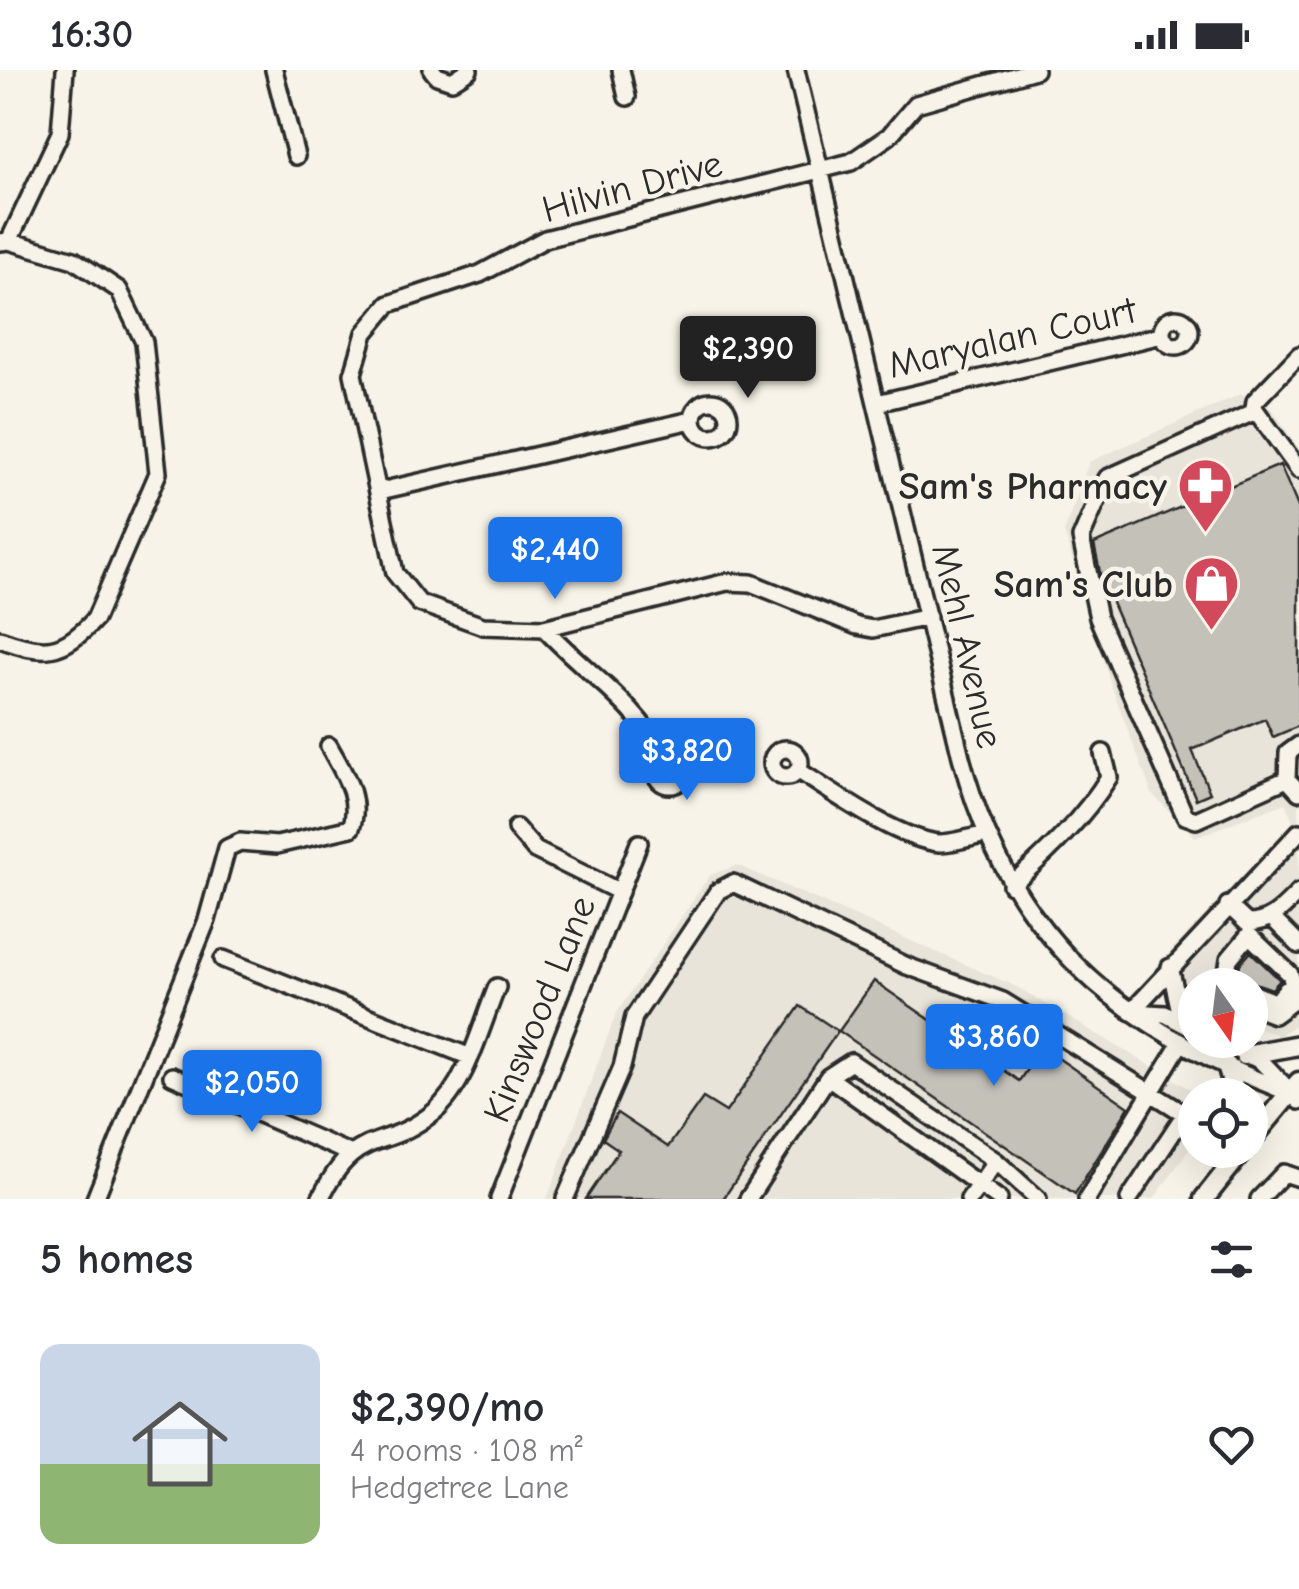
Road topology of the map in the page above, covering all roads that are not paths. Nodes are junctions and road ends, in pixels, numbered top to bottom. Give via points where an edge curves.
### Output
1 (64, 70) edge
2 (293, 70) edge
3 (432, 70) edge
4 (468, 70) edge
5 (620, 70) edge
6 (796, 70) edge
7 (1035, 70) edge
8 (275, 72) edge
9 (627, 97) dead end
10 (296, 156) dead end
11 (820, 171) junction
12 (5, 242) edge
13 (1162, 335) dead end
14 (1299, 355) edge
15 (876, 403) junction
16 (1256, 411) junction
17 (692, 420) dead end
18 (1299, 470) edge
19 (380, 490) junction
20 (928, 617) junction
21 (544, 628) junction
22 (0, 639) edge
23 (1299, 745) edge
24 (330, 746) dead end
25 (1103, 753) dead end
26 (663, 757) dead end
27 (799, 771) dead end
28 (1287, 778) junction
29 (1299, 792) edge
30 (516, 828) dead end
31 (1299, 832) edge
32 (986, 834) junction
33 (639, 843) dead end
34 (1011, 885) junction
35 (620, 892) junction
36 (1299, 892) edge
37 (1228, 905) junction
38 (1272, 918) junction
39 (1248, 929) junction
40 (1299, 946) edge
41 (223, 959) dead end
42 (1170, 968) junction
43 (1227, 968) edge
44 (497, 986) dead end
45 (1268, 1000) edge
46 (1178, 1002) edge
47 (1131, 1012) junction
48 (1268, 1013) edge
49 (1178, 1021) edge
50 (1178, 1043) edge
51 (1299, 1045) edge
52 (1178, 1048) edge
53 (1268, 1051) edge
54 (468, 1056) junction
55 (1210, 1058) edge
56 (1252, 1058) edge
57 (1227, 1066) junction
58 (172, 1076) dead end
59 (828, 1078) junction
60 (1231, 1078) edge
61 (1296, 1092) edge
62 (1153, 1094) junction
63 (1268, 1122) edge
64 (350, 1153) junction
65 (996, 1160) junction
66 (1229, 1168) edge
67 (1299, 1178) edge
68 (979, 1184) junction
69 (95, 1199) edge
70 (320, 1199) edge
71 (499, 1199) edge
72 (565, 1199) edge
73 (748, 1199) edge
74 (969, 1199) edge
75 (999, 1199) edge
76 (1038, 1199) edge
77 (1087, 1199) edge
78 (1128, 1199) edge
79 (1204, 1199) edge
80 (1259, 1199) edge

1 - 12 street via 60,133
2 - 8 street
3 - 4 street via 452,80
5 - 9 street
6 - 11 street, Mehl Avenue
7 - 11 street, Hilvin Drive via 916,104 870,152
8 - 10 street
11 - 15 street, Mehl Avenue
11 - 19 street, Hilvin Drive via 545,239 480,274 389,304 364,333 353,374
12 - 22 street via 74,260 119,290 144,342 158,473 95,619 83,632 34,652
13 - 15 street, Maryalan Court
14 - 16 street via 1255,401
15 - 20 street, Mehl Avenue
16 - 18 street
16 - 28 street via 1107,478 1081,545 1098,618 1184,816 1196,820
17 - 19 street
19 - 21 street via 395,573 419,603 483,626
20 - 21 street via 857,626 751,582 727,582
20 - 32 street, Mehl Avenue
21 - 26 street via 640,716
23 - 28 street via 1288,754
24 - 69 street via 352,790 357,812 351,828 277,845 240,842 226,848 207,920
25 - 34 street via 1109,777 1100,792
27 - 32 street via 917,836 940,842
28 - 29 street
30 - 35 street via 535,850 570,872
31 - 37 street
32 - 34 street, Mehl Avenue
33 - 35 street, Kinswood Lane
34 - 47 street, Mehl Avenue via 1070,962
35 - 71 street, Kinswood Lane
36 - 38 street
37 - 39 street
37 - 42 street
38 - 39 street
38 - 40 street
39 - 43 street
39 - 45 street via 1286,990 1276,1003
39 - 48 street via 1290,974 1297,998 1289,1008
41 - 54 street
42 - 46 street
42 - 47 street
44 - 54 street
47 - 49 street, Mehl Avenue
47 - 50 street, Mehl Avenue
51 - 53 main road
52 - 62 street
54 - 64 street via 438,1109
55 - 57 street, Mehl Avenue
56 - 61 street
57 - 60 main road
57 - 61 street, Mehl Avenue
58 - 64 street
59 - 65 street via 851,1062
59 - 68 street
59 - 73 street
61 - 63 main road
62 - 72 street via 1003,1001 907,966 733,884 718,891 634,1017 622,1067
62 - 77 street
62 - 78 street via 1185,1114
64 - 70 street
65 - 68 street
65 - 76 street
66 - 79 main road
67 - 80 street via 1284,1173
68 - 74 street
68 - 75 street

